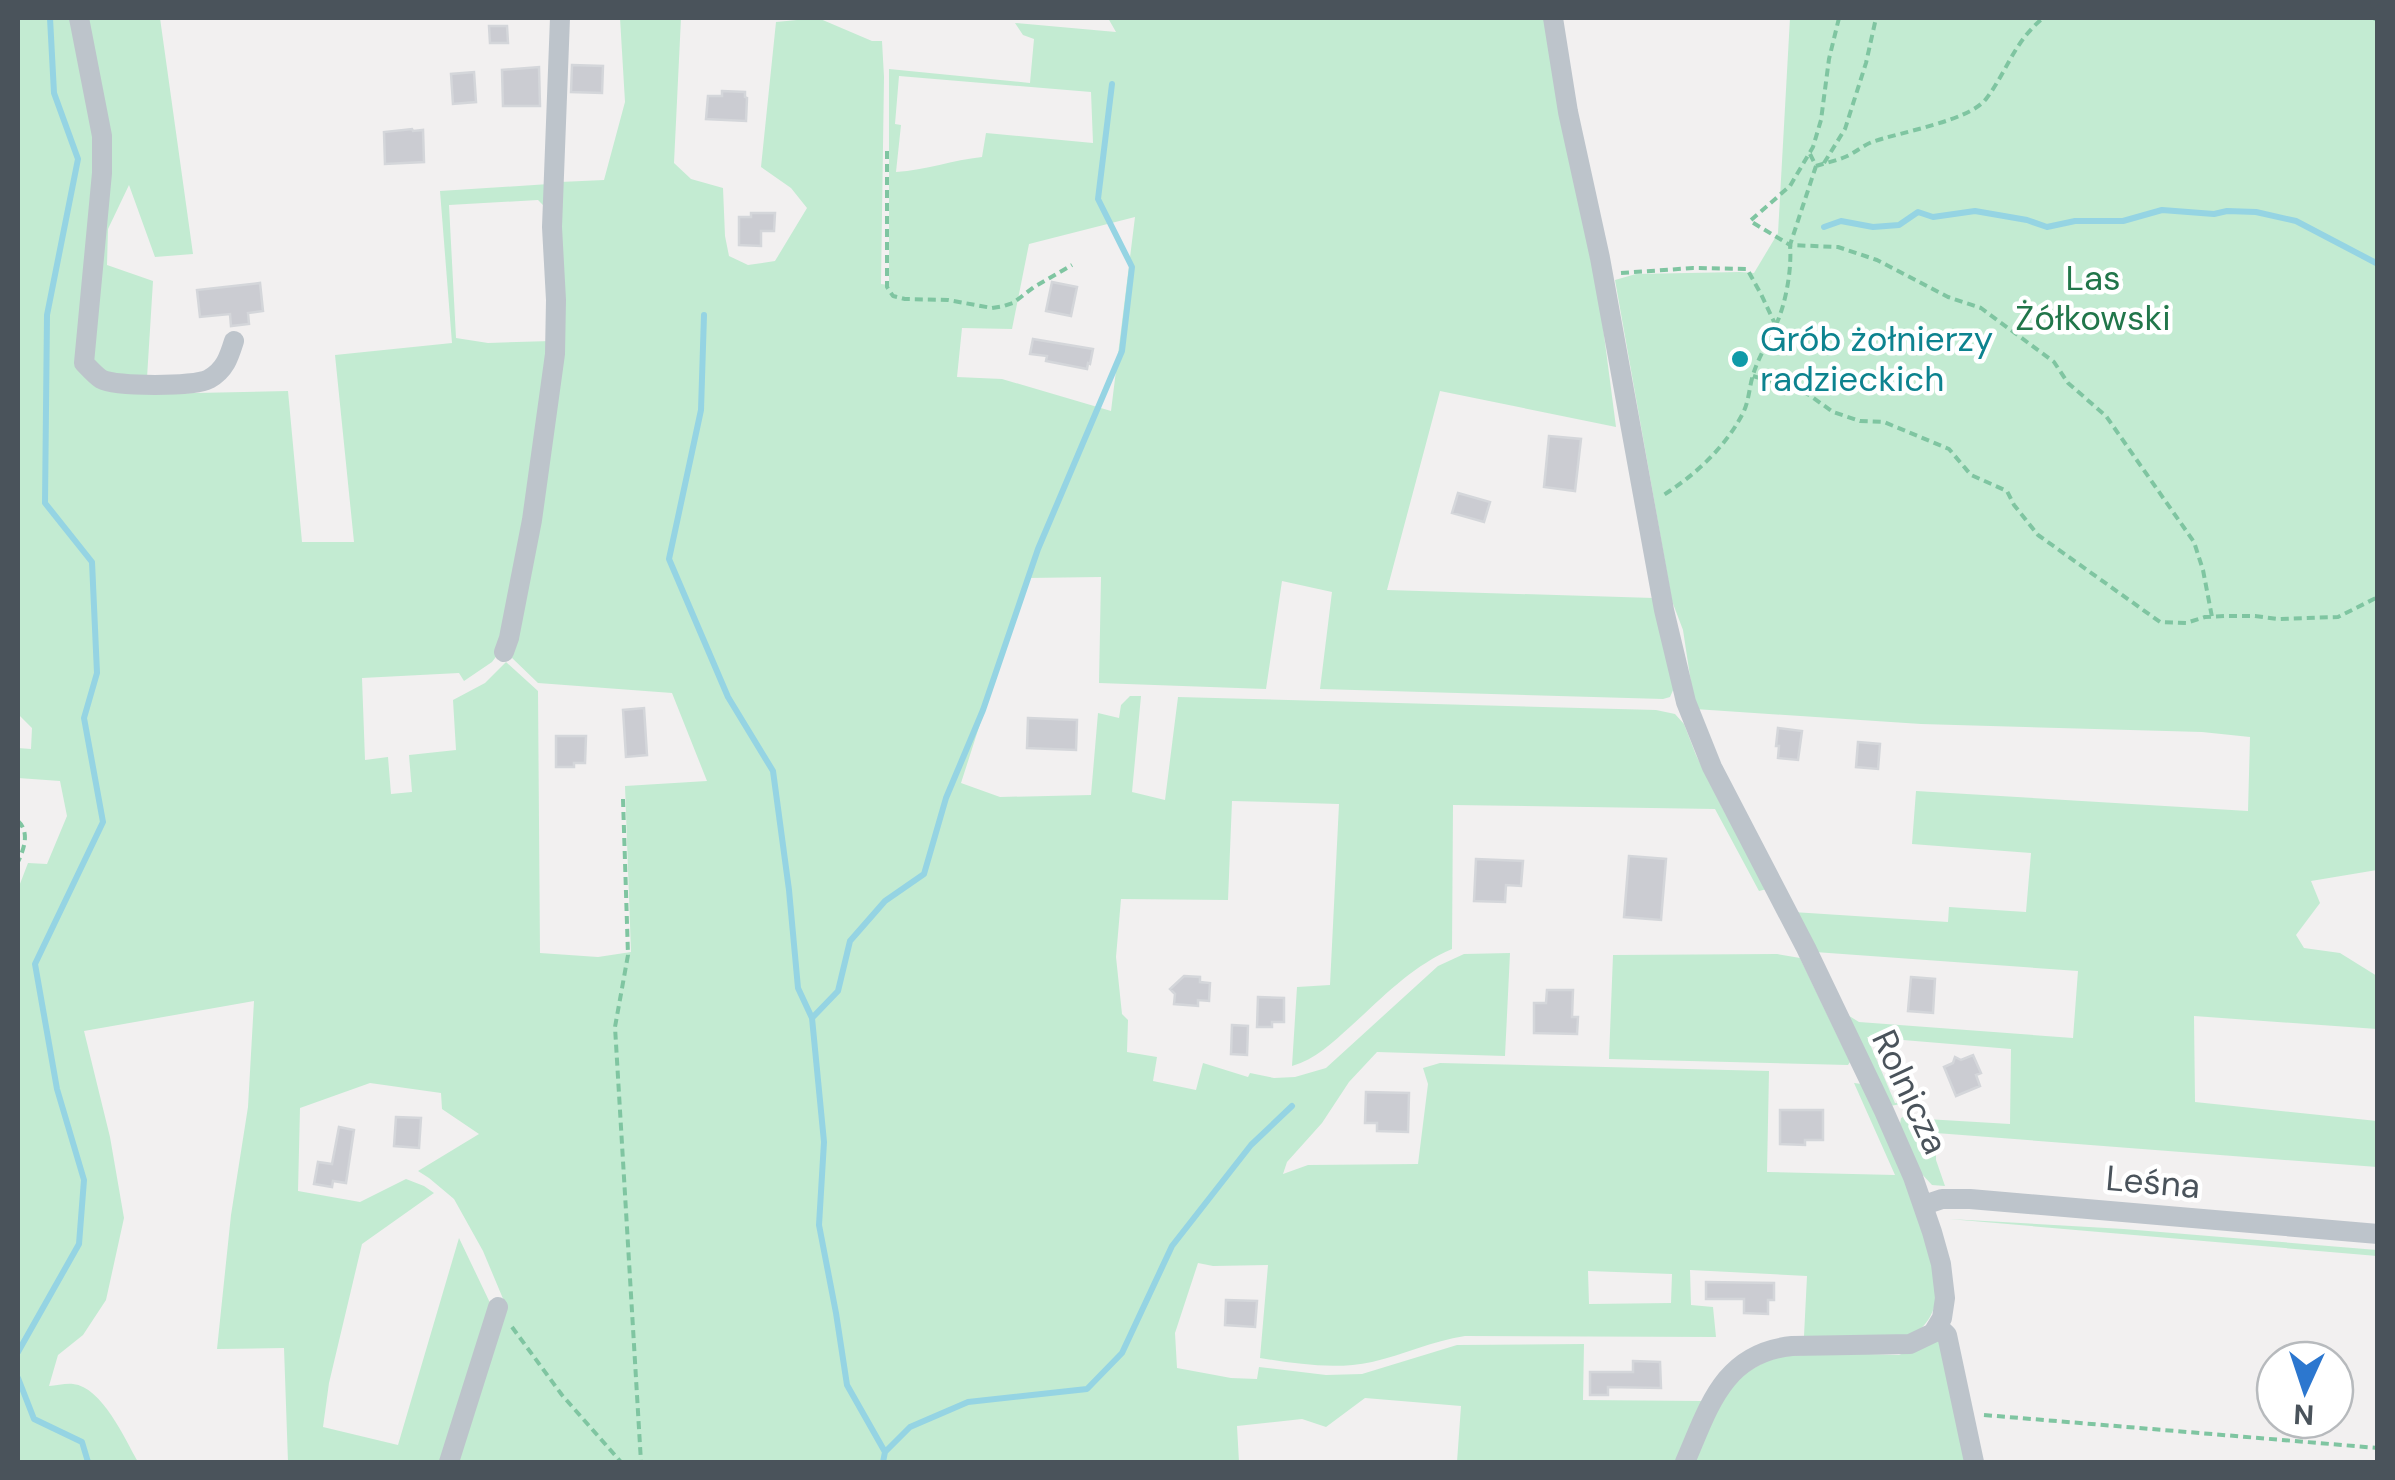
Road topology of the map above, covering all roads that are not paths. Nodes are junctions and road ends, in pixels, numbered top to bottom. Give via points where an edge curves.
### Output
1 (80, 18) edge
2 (560, 18) edge
3 (1553, 18) edge
4 (234, 341) dead end
5 (504, 652) dead end
6 (1924, 1204) junction
7 (2378, 1234) edge
8 (498, 1308) road end
9 (1938, 1326) junction
10 (448, 1462) edge
11 (1685, 1462) edge
12 (1974, 1462) edge

1 - 4 street via 102,136 84,363 99,378 117,383 184,384 208,380 227,364
2 - 5 street via 555,354 532,520
3 - 6 street, Rolnicza via 1686,702
6 - 7 street, Leśna via 1970,1199
6 - 9 street, Rolnicza via 1943,1280
8 - 10 street
9 - 11 street via 1910,1344 1792,1346 1747,1359 1712,1401
9 - 12 street via 1947,1335

